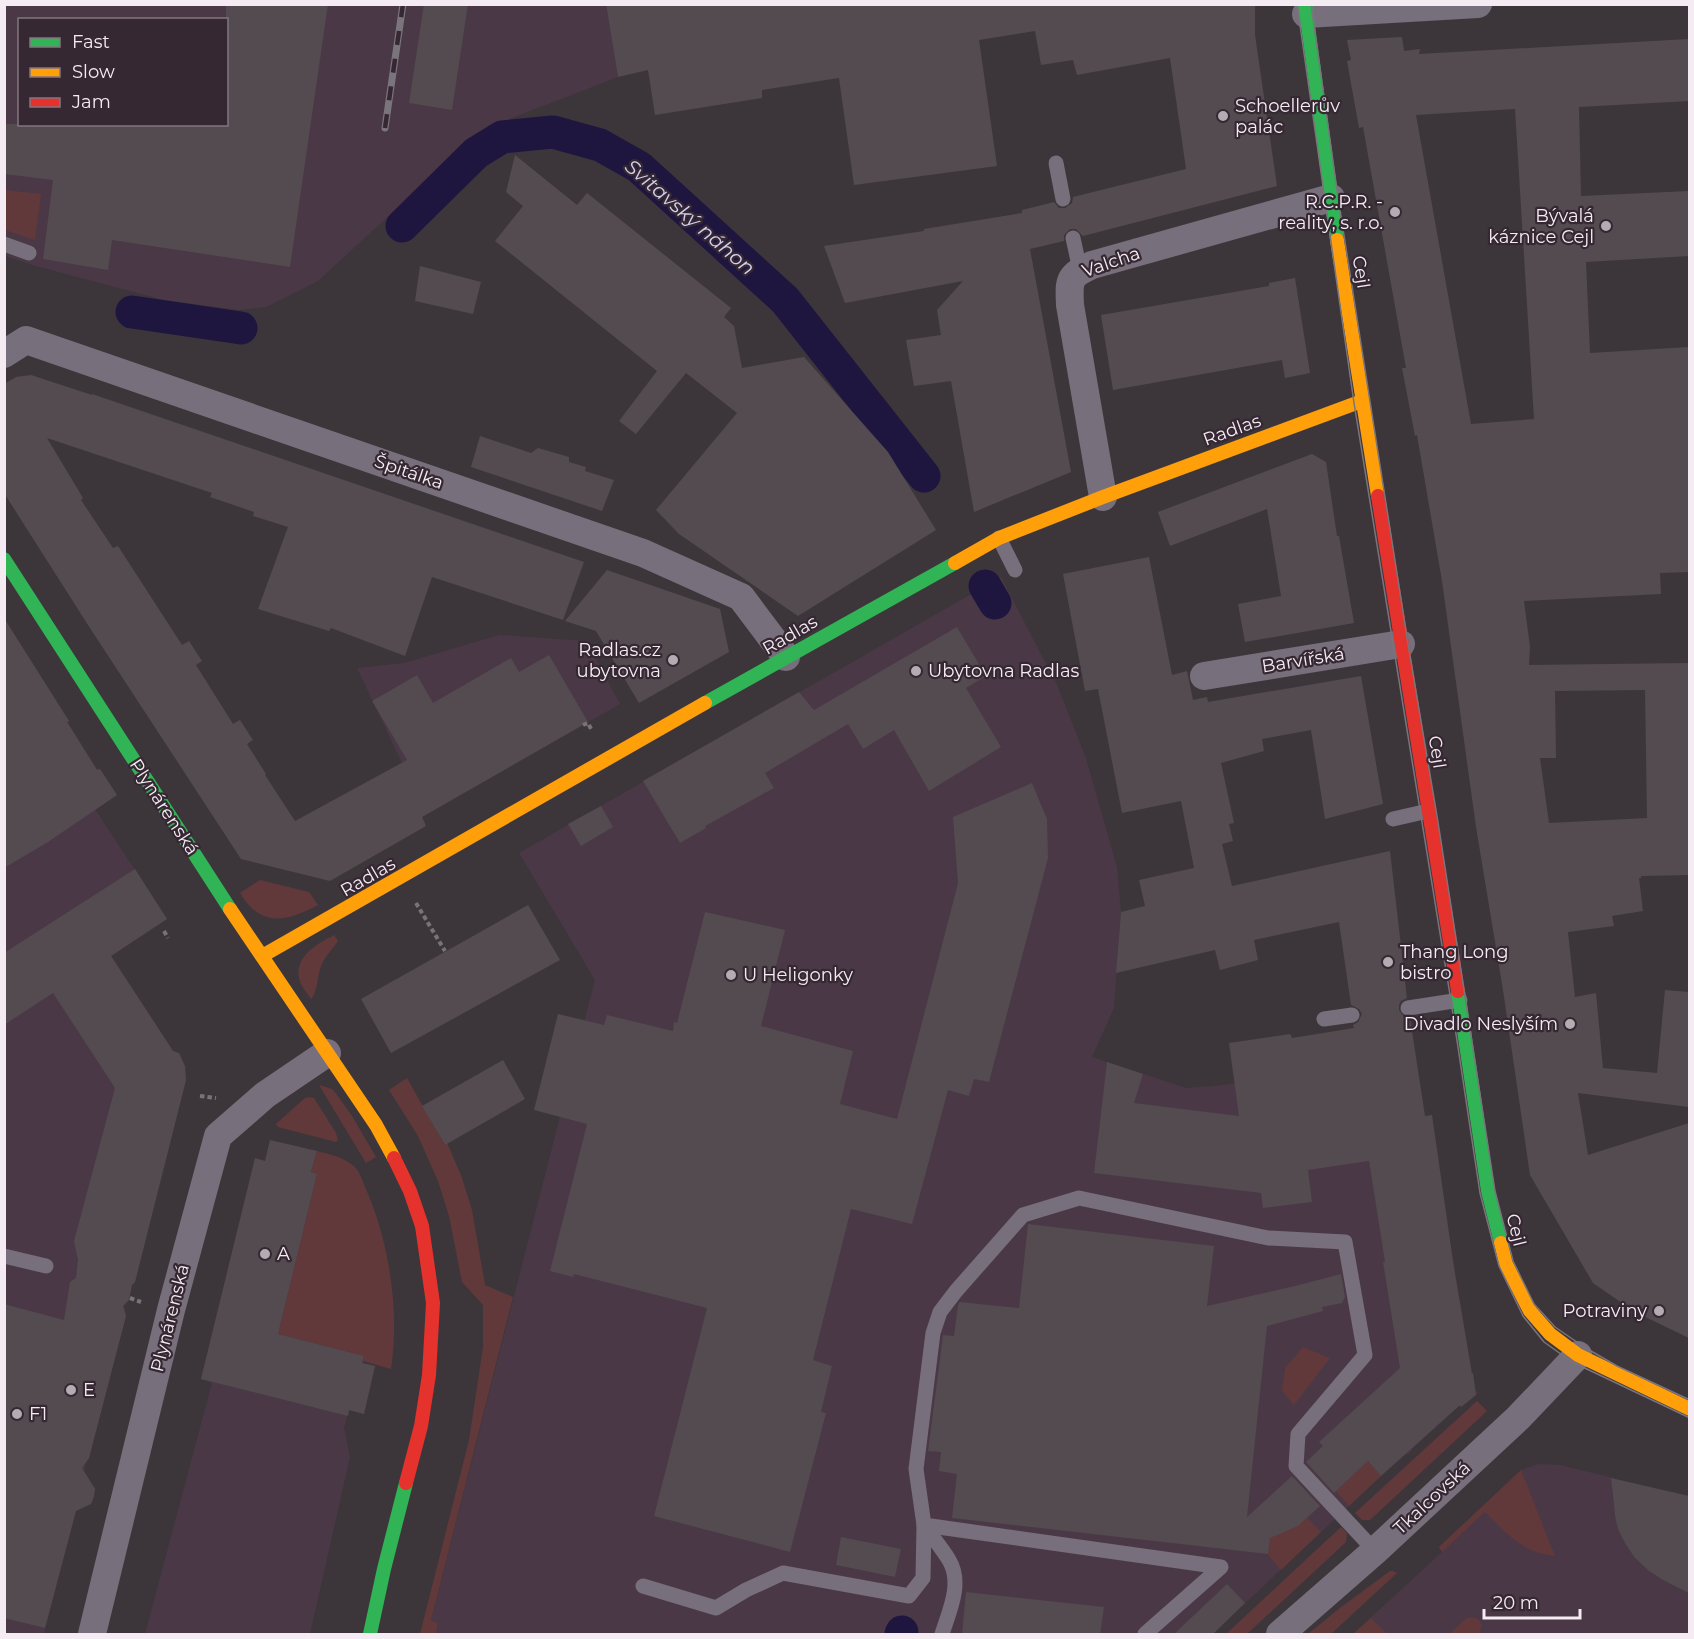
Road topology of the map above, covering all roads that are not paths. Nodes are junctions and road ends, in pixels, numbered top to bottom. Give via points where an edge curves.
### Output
1 (1478, 4) edge
2 (1306, 9) edge
3 (1056, 164) dead end
4 (1332, 198) junction
5 (1064, 199) dead end
6 (1073, 238) dead end
7 (4, 244) edge
8 (29, 253) dead end
9 (1075, 278) junction
10 (12, 342) edge
11 (1362, 400) junction
12 (1103, 497) junction
13 (999, 538) junction
14 (4, 559) edge
15 (1016, 570) dead end
16 (1401, 644) junction
17 (786, 657) junction
18 (1204, 676) dead end
19 (1428, 812) junction
20 (1393, 819) dead end
21 (262, 957) junction
22 (1460, 1000) junction
23 (1408, 1008) dead end
24 (1352, 1016) dead end
25 (1324, 1019) dead end
26 (327, 1053) junction
27 (4, 1256) edge
28 (46, 1266) dead end
29 (1578, 1355) junction
30 (1689, 1409) edge
31 (924, 1525) junction
32 (1376, 1551) junction
33 (643, 1586) dead end
34 (92, 1635) edge
35 (370, 1635) edge
36 (942, 1635) edge
37 (1145, 1635) edge
38 (1281, 1635) edge

1 - 2 street
2 - 4 street, Cejl
3 - 5 lane
4 - 9 street, Valcha via 1092,265
4 - 11 street, Cejl
6 - 9 lane
7 - 8 lane
9 - 12 street, Valcha via 1070,305
10 - 17 street, Špitálka via 643,554 741,597
11 - 12 street, Radlas
11 - 16 street, Cejl
12 - 13 street, Radlas
13 - 15 lane
13 - 17 street, Radlas
14 - 21 street, Plynárenská
16 - 18 street, Barvířská
16 - 19 street, Cejl
17 - 21 street, Radlas
19 - 20 lane
19 - 22 street, Cejl
21 - 26 street, Plynárenská
22 - 23 lane
22 - 29 street, Cejl via 1488,1191 1506,1264 1530,1311 1550,1334
24 - 25 lane
26 - 34 street, Plynárenská via 265,1095 218,1136
26 - 35 street, Plynárenská via 376,1125 410,1191 422,1226 433,1303 429,1375 421,1426
27 - 28 lane
29 - 30 street, Cejl
29 - 32 street, Tkalcovská via 1518,1418
31 - 32 lane via 916,1468 933,1333 940,1312 1023,1215 1079,1198 1268,1238 1345,1242 1365,1355 1298,1434 1296,1466
31 - 33 lane via 923,1578 909,1596 783,1573 716,1608
31 - 36 lane via 951,1562 955,1584
31 - 37 lane via 1221,1567
32 - 38 street, Tkalcovská

